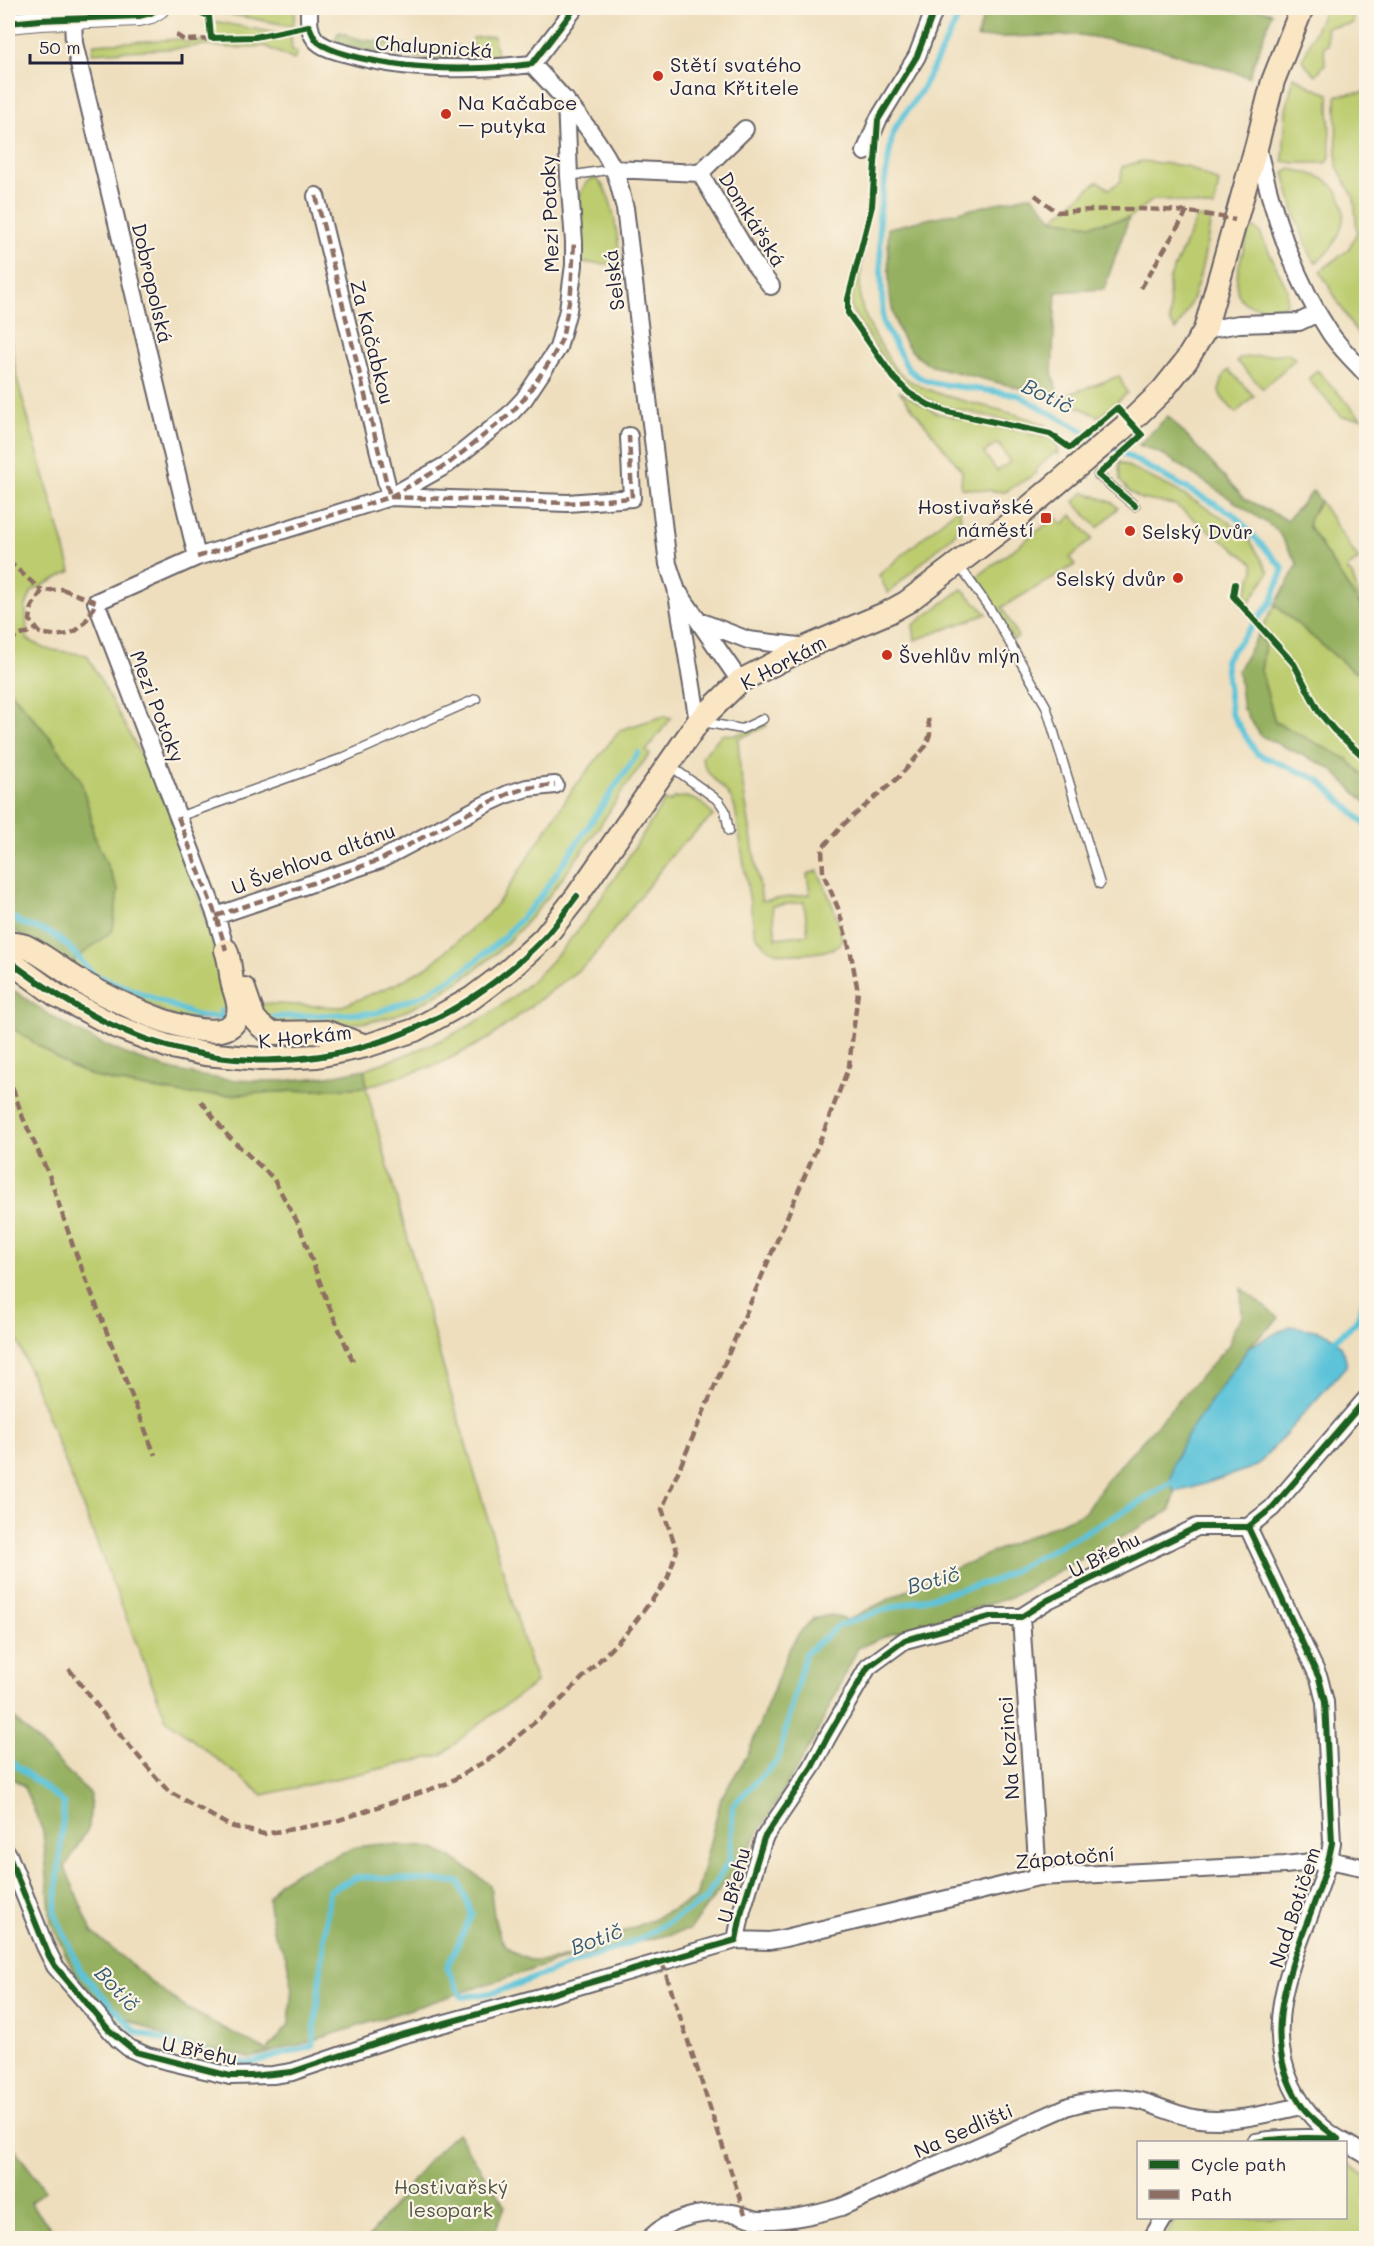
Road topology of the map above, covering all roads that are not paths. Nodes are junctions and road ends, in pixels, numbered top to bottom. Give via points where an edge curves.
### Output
1 (159, 8) edge
2 (309, 8) edge
3 (575, 8) edge
4 (935, 8) edge
5 (1302, 8) edge
6 (73, 19) junction
7 (8, 23) edge
8 (532, 64) junction
9 (566, 100) junction
10 (745, 129) dead end
11 (1257, 144) junction
12 (866, 152) dead end
13 (613, 169) junction
14 (700, 173) junction
15 (569, 176) junction
16 (316, 196) dead end
17 (771, 286) dead end
18 (1318, 313) junction
19 (1205, 330) junction
20 (1366, 374) edge
21 (629, 436) dead end
22 (1098, 475) dead end
23 (390, 497) junction
24 (1134, 506) dead end
25 (198, 557) junction
26 (957, 564) junction
27 (676, 588) junction
28 (699, 621) junction
29 (807, 647) junction
30 (740, 681) junction
31 (476, 699) dead end
32 (763, 719) dead end
33 (698, 722) junction
34 (668, 765) junction
35 (555, 784) dead end
36 (178, 817) junction
37 (729, 831) dead end
38 (1100, 884) dead end
39 (216, 916) junction
40 (8, 944) edge
41 (229, 958) junction
42 (8, 960) edge
43 (366, 1046) junction
44 (1366, 1400) edge
45 (1248, 1527) junction
46 (1021, 1617) junction
47 (8, 1854) edge
48 (1329, 1860) junction
49 (1366, 1868) edge
50 (1038, 1877) junction
51 (736, 1940) junction
52 (1301, 2106) junction
53 (1262, 2141) edge
54 (1335, 2141) edge
55 (1341, 2141) edge
56 (1347, 2145) edge
57 (1366, 2155) edge
58 (1163, 2219) edge
59 (650, 2238) edge
60 (1152, 2238) edge

1 - 6 street via 139,16
2 - 8 street, Chalupnická via 309,26 315,39 333,50 390,64 462,68
3 - 8 street
4 - 12 street via 917,56 878,120
5 - 11 main road via 1273,81
6 - 7 street
6 - 25 street, Dobropolská via 74,43
8 - 9 street, Selská
9 - 13 street, Selská
9 - 15 street, Mezi Potoky
10 - 14 street, Domkářská
11 - 18 street via 1275,215
11 - 19 main road
13 - 14 street, Domkářská
13 - 15 lane
13 - 27 street, Selská via 626,208 669,564
14 - 17 street, Domkářská
15 - 23 street, Mezi Potoky via 574,265 558,348 509,415 448,464
16 - 23 street, Za Kačabkou
18 - 19 street via 1299,322 1239,324
18 - 20 street via 1331,335
19 - 26 main road, K Horkám via 1162,391 1126,425
21 - 23 street, Mezi Potoky via 632,498 568,503
22 - 24 lane
23 - 25 street, Mezi Potoky
25 - 36 street, Mezi Potoky via 96,602
26 - 29 main road, K Horkám via 897,609
26 - 38 lane via 992,612 1046,706
27 - 28 street, Selská
27 - 33 street, Selská
28 - 29 street via 748,640
28 - 30 street, Selská
29 - 30 main road, K Horkám
30 - 33 main road, K Horkám
31 - 36 lane via 340,759
32 - 33 lane via 742,729
33 - 34 main road, K Horkám
34 - 37 lane via 719,801
34 - 43 main road, K Horkám via 544,938 509,970 446,1015
35 - 39 street, U Švehlova altánu via 508,794 380,860
36 - 39 street
39 - 41 street, U Švehlova altánu
40 - 41 main road via 24,946 130,1006 207,1032 228,1028 237,1017
41 - 43 main road via 241,978 254,1018 266,1030 278,1034 327,1032
42 - 43 main road, K Horkám via 90,1014 167,1046 230,1058 260,1059 317,1056
44 - 45 street via 1272,1508
45 - 46 street, U Břehu via 1197,1527
45 - 48 street, Nad Botičem via 1318,1678 1325,1702 1332,1820
46 - 50 street, Na Kozinci
46 - 51 street, U Břehu via 990,1617 905,1640 868,1667 812,1767 764,1838
47 - 51 street, U Břehu via 49,1956 109,2030 136,2052 230,2076 292,2072 398,2036
48 - 49 street, Zápotoční
48 - 50 street, Zápotoční
48 - 52 street, Nad Botičem via 1292,1962 1280,2010 1282,2057
50 - 51 street, Zápotoční via 781,1939
52 - 55 street, Nad Botičem
52 - 59 street, Na Sedlišti via 1223,2120 1189,2116 1128,2099 1089,2101 1069,2106 842,2207 812,2216 759,2220 712,2212 673,2221
53 - 54 street via 1306,2137
56 - 57 street
58 - 60 street

